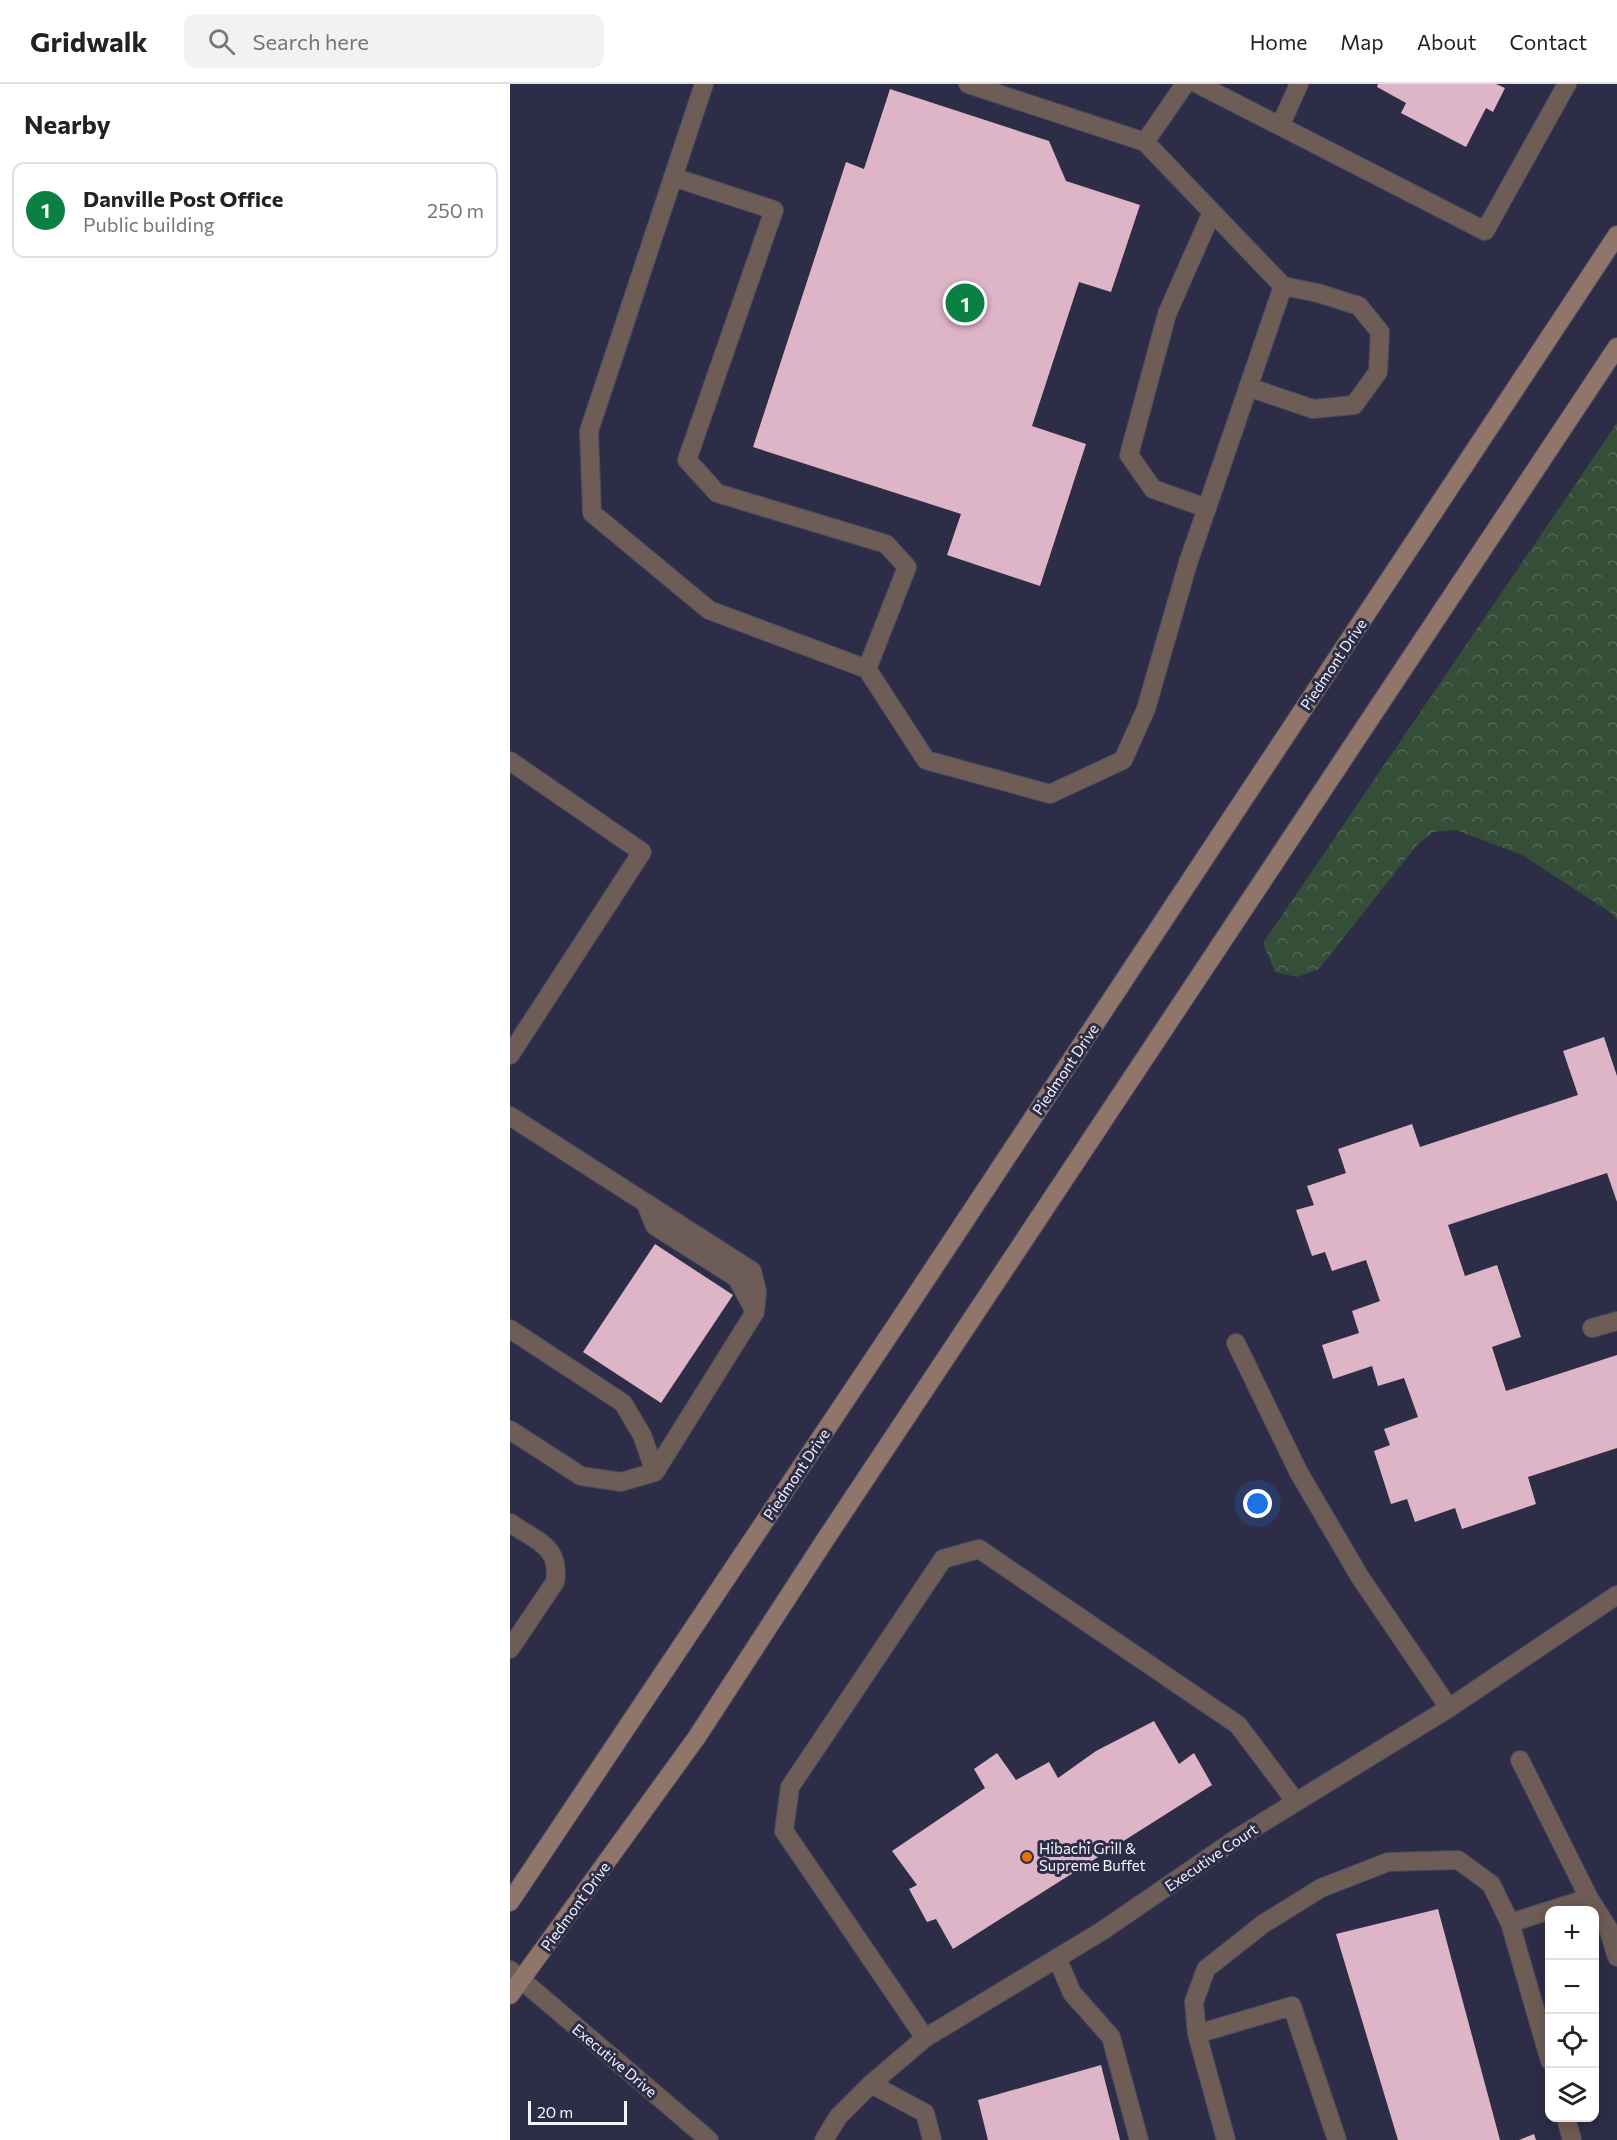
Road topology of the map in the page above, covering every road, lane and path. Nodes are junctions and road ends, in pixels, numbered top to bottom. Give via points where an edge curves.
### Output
1 (704, 84) edge
2 (968, 84) edge
3 (1185, 84) edge
4 (1198, 84) edge
5 (1299, 84) edge
6 (1567, 84) edge
7 (1280, 126) junction
8 (1145, 142) junction
9 (673, 177) junction
10 (1212, 212) junction
11 (1617, 235) edge
12 (1283, 285) junction
13 (1617, 347) edge
14 (1248, 387) junction
15 (1206, 508) junction
16 (867, 669) junction
17 (510, 761) edge
18 (510, 1055) edge
19 (510, 1116) edge
20 (1617, 1321) edge
21 (1592, 1328) dead end
22 (510, 1329) edge
23 (1236, 1343) dead end
24 (510, 1430) edge
25 (655, 1472) junction
26 (510, 1523) edge
27 (1617, 1595) edge
28 (510, 1649) edge
29 (1449, 1708) junction
30 (1520, 1760) dead end
31 (1296, 1802) junction
32 (1589, 1898) junction
33 (510, 1902) edge
34 (1510, 1923) junction
35 (1058, 1958) junction
36 (1617, 1958) edge
37 (514, 1982) edge
38 (1197, 2034) junction
39 (925, 2038) junction
40 (1545, 2044) edge
41 (871, 2084) junction
42 (1567, 2122) edge
43 (709, 2140) edge
44 (824, 2140) edge
45 (932, 2140) edge
46 (1139, 2140) edge
47 (1226, 2140) edge
48 (1337, 2140) edge
49 (1572, 2140) edge

1 - 9 street
2 - 8 street
3 - 8 street
4 - 7 street
5 - 7 street
6 - 7 street via 1485,231
8 - 10 street
9 - 16 street via 589,431 592,513 709,610
9 - 16 street via 774,210 687,460 717,493 886,544 908,567
10 - 12 street
10 - 15 street via 1167,315 1129,455 1153,489
11 - 33 main road, Piedmont Drive
12 - 14 street
12 - 14 street via 1359,306 1380,332 1378,372 1354,405 1314,409
13 - 37 main road, Piedmont Drive via 697,1737
14 - 15 street
15 - 16 street via 1146,709 1122,760 1050,794 926,760
17 - 18 street via 642,852
19 - 25 street via 752,1271 757,1291 755,1312
20 - 21 street
22 - 25 street via 623,1403 642,1436
23 - 29 street via 1299,1473 1360,1577
24 - 25 street via 581,1476 621,1482
26 - 28 street via 551,1551 557,1572 555,1582
27 - 29 street, Executive Court
29 - 31 street, Executive Court
30 - 32 street
31 - 35 street, Executive Court
31 - 39 street via 1238,1725 979,1548 943,1559 790,1787 784,1831
32 - 34 street
32 - 36 street via 1608,1928
34 - 38 street via 1491,1884 1458,1860 1388,1862 1321,1888 1263,1924 1206,1969 1194,2002
34 - 40 street
35 - 39 street, Executive Court
35 - 46 street via 1072,1993 1111,2037
37 - 43 street, Executive Drive
38 - 47 street
38 - 48 street via 1292,2006
39 - 41 street, Executive Court
41 - 44 street, Executive Court via 838,2117
41 - 45 street via 925,2113
42 - 49 street

